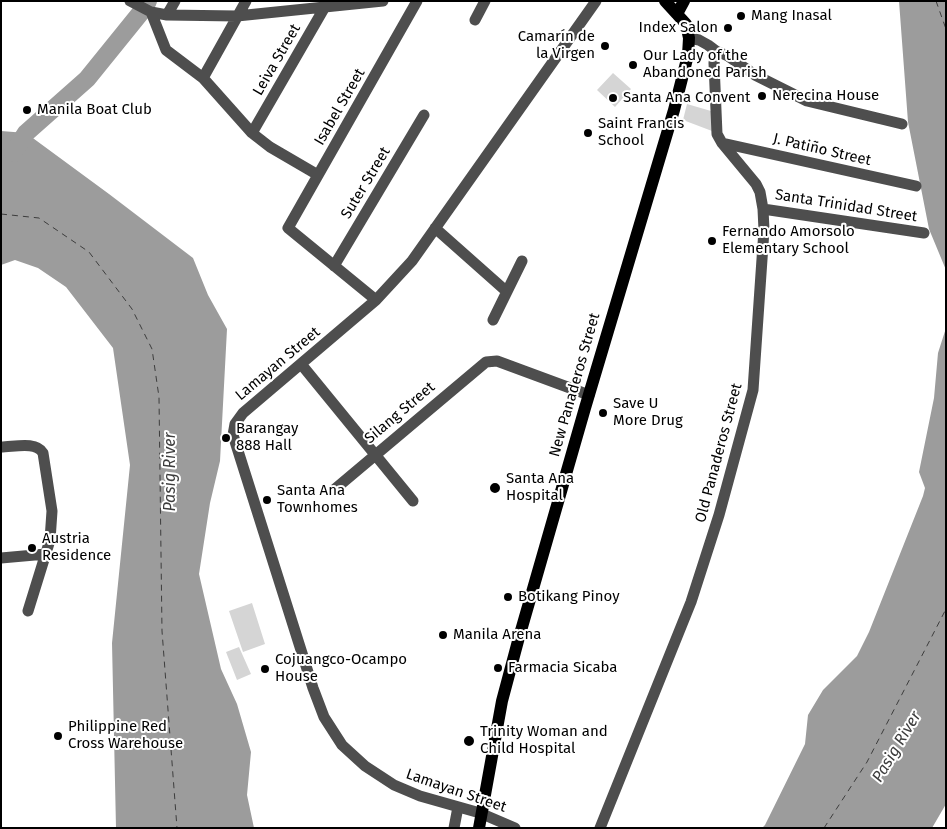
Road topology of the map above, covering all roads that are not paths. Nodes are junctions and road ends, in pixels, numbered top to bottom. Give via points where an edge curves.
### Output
1 (175, 1) edge
2 (246, 1) edge
3 (383, 1) edge
4 (417, 1) edge
5 (485, 1) edge
6 (596, 1) edge
7 (665, 1) edge
8 (684, 1) edge
9 (326, 5) edge
10 (143, 8) edge
11 (677, 14) junction
12 (167, 15) junction
13 (237, 16) junction
14 (475, 20) dead end
15 (689, 38) junction
16 (716, 52) junction
17 (203, 78) junction
18 (424, 115) dead end
19 (902, 124) dead end
20 (252, 133) junction
21 (722, 143) junction
22 (318, 175) junction
23 (916, 186) dead end
24 (763, 209) junction
25 (435, 228) junction
26 (924, 233) dead end
27 (522, 261) dead end
28 (334, 266) junction
29 (506, 291) junction
30 (376, 300) junction
31 (493, 320) dead end
32 (301, 364) junction
33 (589, 395) junction
34 (1, 447) edge
35 (375, 454) junction
36 (335, 489) dead end
37 (413, 500) dead end
38 (46, 554) junction
39 (1, 558) edge
40 (28, 611) dead end
41 (458, 807) junction
42 (480, 813) junction
43 (454, 828) edge
44 (479, 828) edge
45 (515, 828) edge
46 (600, 828) edge

1 - 12 street
2 - 13 street
3 - 9 street
4 - 22 street, Isabel Street
5 - 14 street
6 - 25 street, Lamayan Street
7 - 11 main road
8 - 11 main road
9 - 13 street
9 - 20 street, Leiva Street
10 - 12 street
10 - 17 street via 166,50
11 - 15 main road via 686,24
12 - 13 street
13 - 17 street
15 - 16 street via 708,44
15 - 33 main road, New Panaderos Street via 674,110
16 - 19 street via 807,101
16 - 21 street, Old Panaderos Street via 715,120
17 - 20 street
18 - 28 street, Suter Street
20 - 22 street
21 - 23 street, J. Patiño Street
21 - 24 street, Old Panaderos Street via 756,184
22 - 28 street, Isabel Street via 288,228
24 - 26 street, Santa Trinidad Street
24 - 46 street, Old Panaderos Street via 763,258 753,390 691,602
25 - 29 street
25 - 30 street, Lamayan Street via 412,261
27 - 29 street
28 - 30 street
29 - 31 street
30 - 32 street, Lamayan Street
32 - 35 street
32 - 41 street, Lamayan Street via 243,413 235,424 233,435 324,718 342,745 365,766 394,785
33 - 35 street, Silang Street via 497,361 486,362
33 - 42 main road, New Panaderos Street via 504,693
34 - 38 street via 35,446 43,453 52,511
35 - 36 street, Silang Street
35 - 37 street
38 - 39 street
38 - 40 street
41 - 42 street, Lamayan Street
41 - 43 street
42 - 44 main road, New Panaderos Street
42 - 45 street, Lamayan Street

